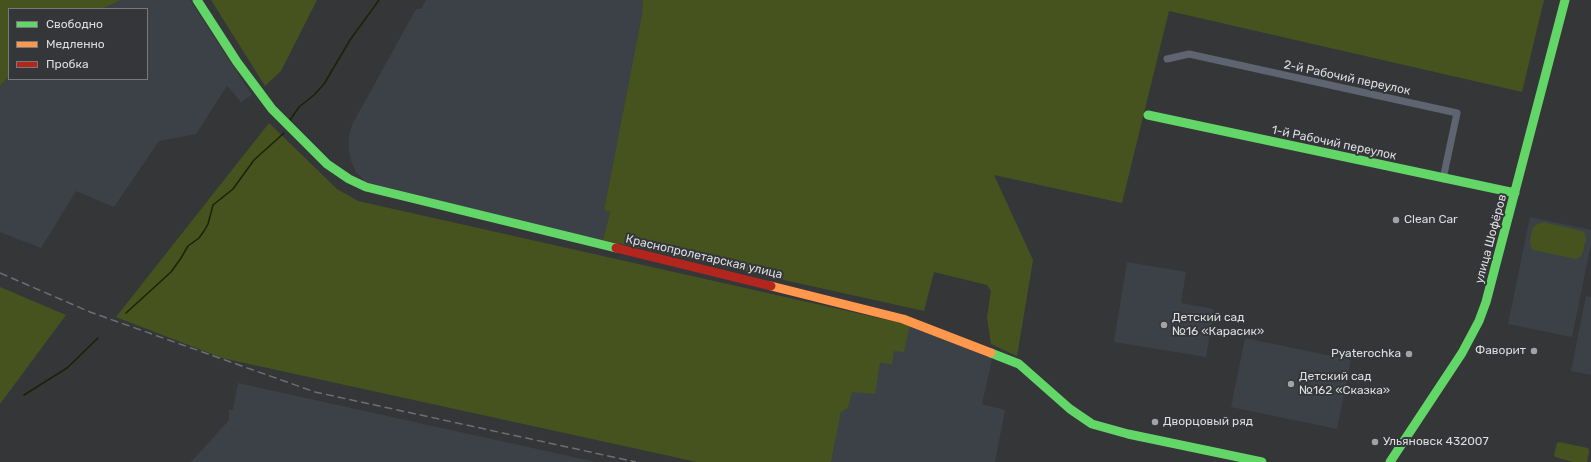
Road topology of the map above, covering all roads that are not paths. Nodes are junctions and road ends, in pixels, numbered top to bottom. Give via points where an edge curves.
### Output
1 (197, 0) edge
2 (1565, 0) edge
3 (1167, 59) dead end
4 (1148, 115) dead end
5 (1443, 179) junction
6 (1515, 194) junction
7 (1262, 462) edge
8 (1390, 462) edge

1 - 7 street, Краснопролетарская улица via 237,62 272,108 327,164 366,187 903,319 1019,364 1070,409 1092,424
2 - 6 street, улица Шофёров
3 - 5 street, 2-й Рабочий переулок via 1189,54 1457,113
4 - 5 street, 1-й Рабочий переулок
5 - 6 street, 1-й Рабочий переулок
6 - 8 street, улица Шофёров via 1479,321 1462,353

